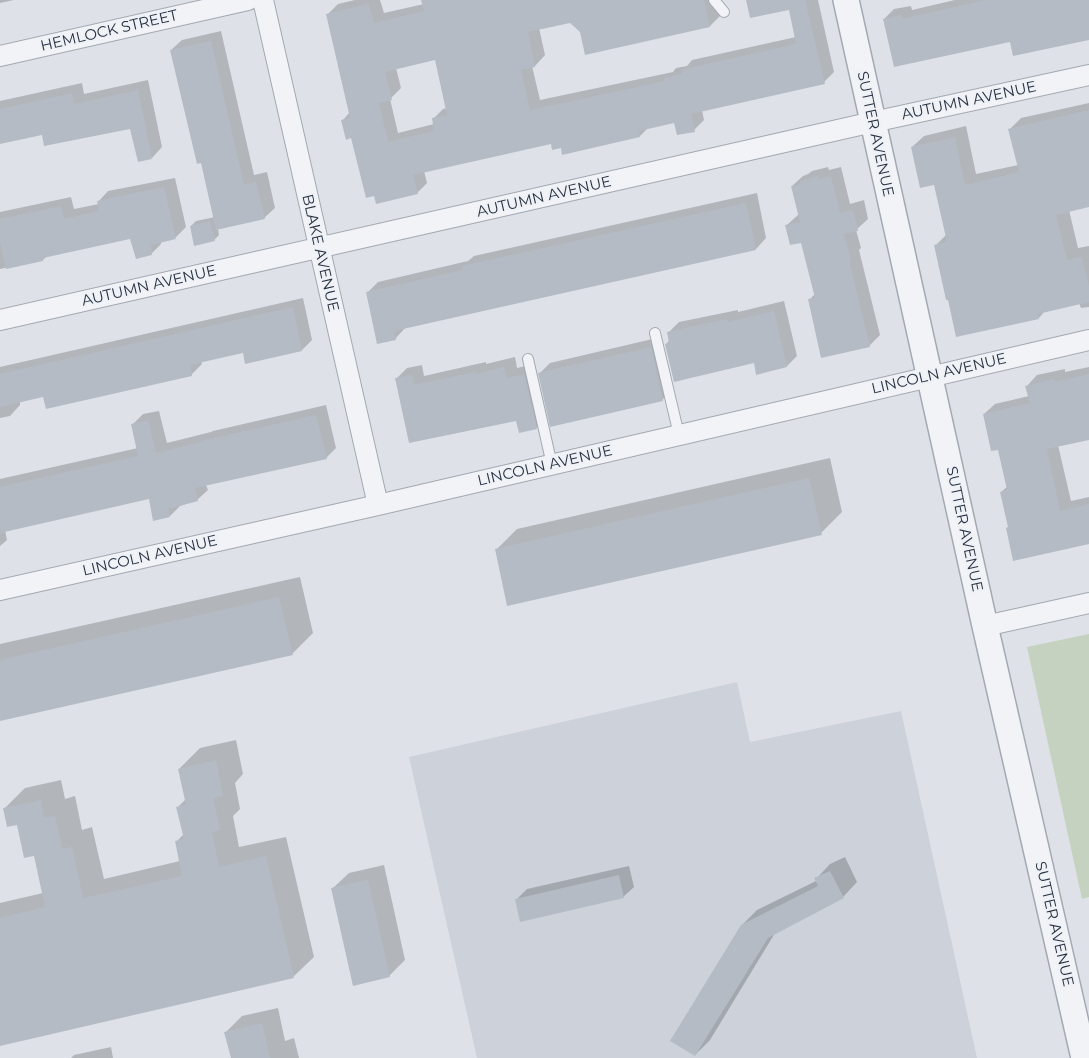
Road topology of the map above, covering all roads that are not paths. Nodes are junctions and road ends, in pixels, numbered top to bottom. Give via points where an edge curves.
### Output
1 (248, 0) edge
2 (263, 0) edge
3 (714, 0) edge
4 (846, 0) edge
5 (724, 12) dead end
6 (0, 56) edge
7 (1089, 75) edge
8 (873, 122) junction
9 (319, 247) junction
10 (0, 320) edge
11 (655, 333) dead end
12 (1089, 340) edge
13 (528, 360) dead end
14 (930, 376) junction
15 (679, 435) junction
16 (552, 465) junction
17 (378, 505) junction
18 (0, 590) edge
19 (1089, 603) edge
20 (985, 626) junction
21 (1084, 1058) edge

1 - 6 street, HEMLOCK STREET
2 - 9 street, BLAKE AVENUE
3 - 5 lane
4 - 8 street, SUTTER AVENUE
7 - 8 street, AUTUMN AVENUE
8 - 9 street, AUTUMN AVENUE
8 - 14 street, SUTTER AVENUE
9 - 10 street, AUTUMN AVENUE
9 - 17 street, BLAKE AVENUE
11 - 15 lane
12 - 14 street, LINCOLN AVENUE
13 - 16 lane
14 - 15 street, LINCOLN AVENUE
14 - 20 street, SUTTER AVENUE
15 - 16 street, LINCOLN AVENUE
16 - 17 street, LINCOLN AVENUE
17 - 18 street, LINCOLN AVENUE
19 - 20 street
20 - 21 street, SUTTER AVENUE

